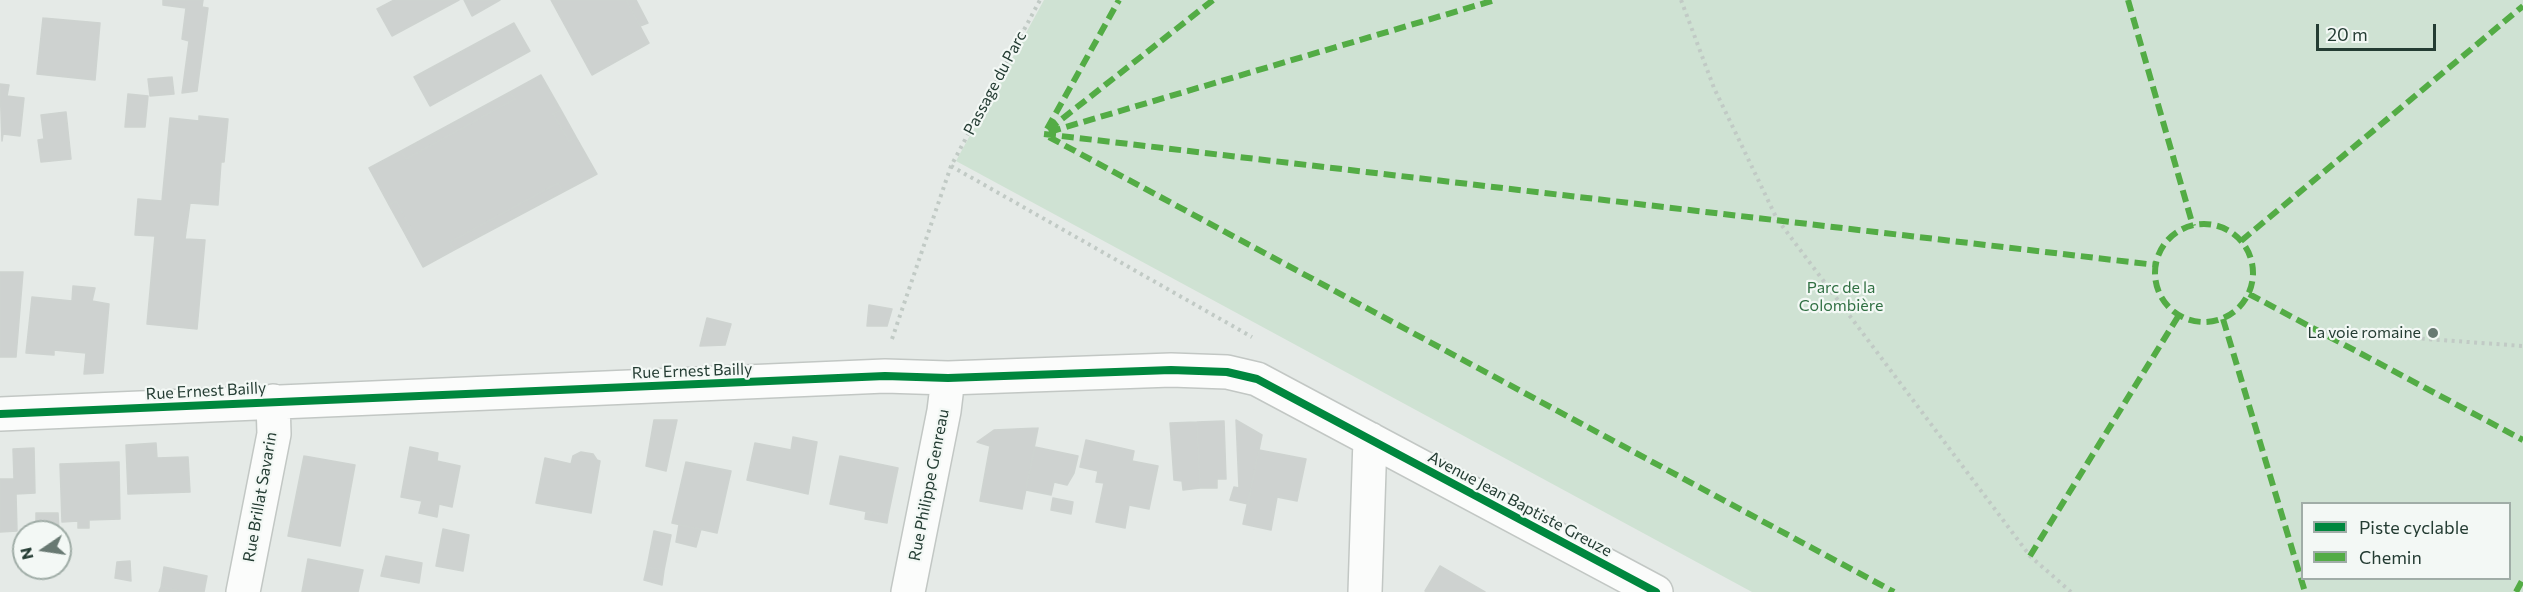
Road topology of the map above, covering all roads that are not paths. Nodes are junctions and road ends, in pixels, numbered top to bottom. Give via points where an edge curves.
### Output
1 (948, 378) junction
2 (273, 401) junction
3 (0, 414) edge
4 (1370, 439) junction
5 (243, 592) edge
6 (908, 592) edge
7 (1365, 592) edge
8 (1656, 592) edge

1 - 2 street, Rue Ernest Bailly via 885,376
1 - 4 street, Rue Ernest Bailly via 1171,370 1227,372 1257,379
1 - 6 street, Rue Philippe Genreau
2 - 3 street, Rue Ernest Bailly
2 - 5 street, Rue Brillat Savarin via 274,434
4 - 7 street
4 - 8 street, Avenue Jean Baptiste Greuze

